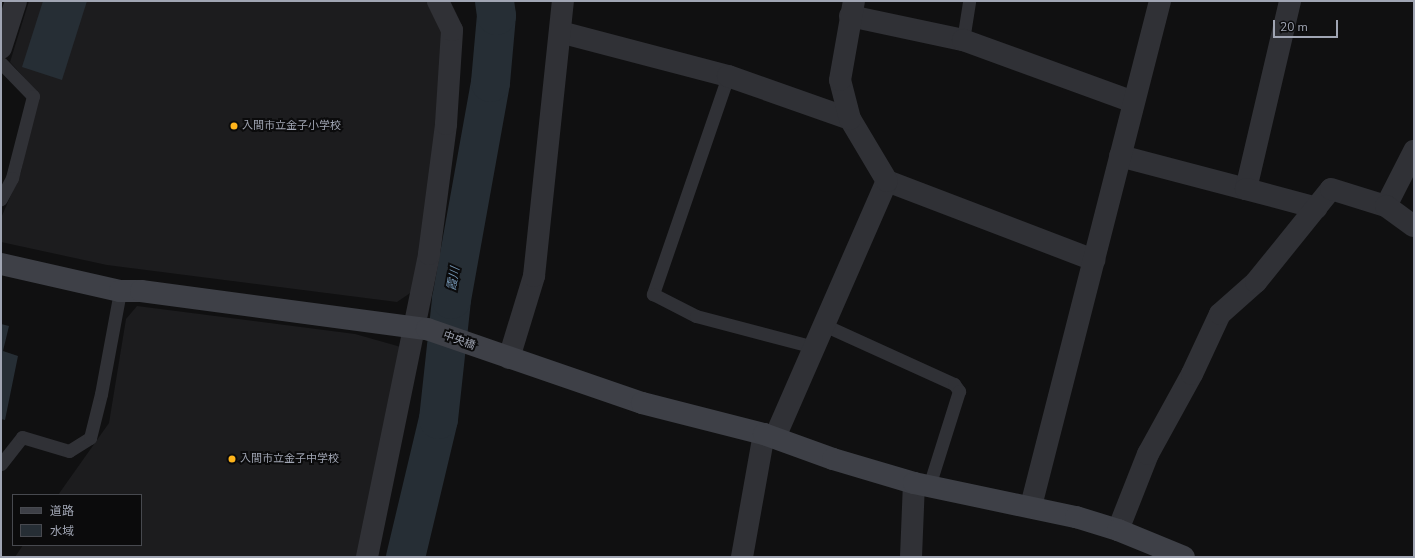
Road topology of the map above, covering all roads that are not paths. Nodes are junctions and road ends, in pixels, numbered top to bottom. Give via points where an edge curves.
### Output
1 (16, 1) edge
2 (438, 1) edge
3 (563, 1) edge
4 (969, 1) edge
5 (1160, 1) edge
6 (1290, 1) edge
7 (853, 5) edge
8 (560, 32) junction
9 (963, 40) junction
10 (1, 48) edge
11 (1, 63) edge
12 (728, 76) junction
13 (1133, 102) junction
14 (850, 119) junction
15 (1414, 151) edge
16 (1120, 156) junction
17 (887, 181) junction
18 (1246, 189) junction
19 (1, 200) edge
20 (1386, 206) junction
21 (1316, 208) junction
22 (1414, 226) edge
23 (1094, 260) junction
24 (1, 264) edge
25 (120, 291) junction
26 (824, 325) junction
27 (421, 328) junction
28 (814, 347) junction
29 (500, 355) junction
30 (770, 435) junction
31 (1, 464) edge
32 (922, 485) junction
33 (1031, 506) junction
34 (1118, 530) junction
35 (367, 557) edge
36 (742, 557) edge
37 (911, 557) edge
38 (1184, 557) edge

1 - 10 street
2 - 27 street via 452,30 446,124
3 - 8 street
4 - 9 lane
5 - 13 street
6 - 18 street
7 - 9 street
7 - 14 street via 840,80
8 - 12 street
8 - 29 street via 534,276
9 - 13 street
11 - 19 lane via 33,96 12,178
12 - 14 street
12 - 28 lane via 653,294 696,316
13 - 16 street
14 - 17 street
15 - 20 street
16 - 18 street
16 - 23 street
17 - 23 street
17 - 26 street
18 - 21 street
20 - 21 street via 1331,189
20 - 22 street
21 - 34 street via 1256,282 1220,314 1192,374 1148,454
23 - 33 street
24 - 25 street, 中央橋
25 - 27 street, 中央橋
25 - 31 lane via 90,438 69,451 22,437
26 - 28 street
26 - 32 lane via 954,384 959,391
27 - 29 street, 中央橋
27 - 35 street
28 - 30 street
29 - 30 street, 中央橋 via 642,403
30 - 32 street, 中央橋 via 833,459
30 - 36 street
32 - 33 street, 中央橋
32 - 37 street
33 - 34 street, 中央橋
34 - 38 street, 中央橋

